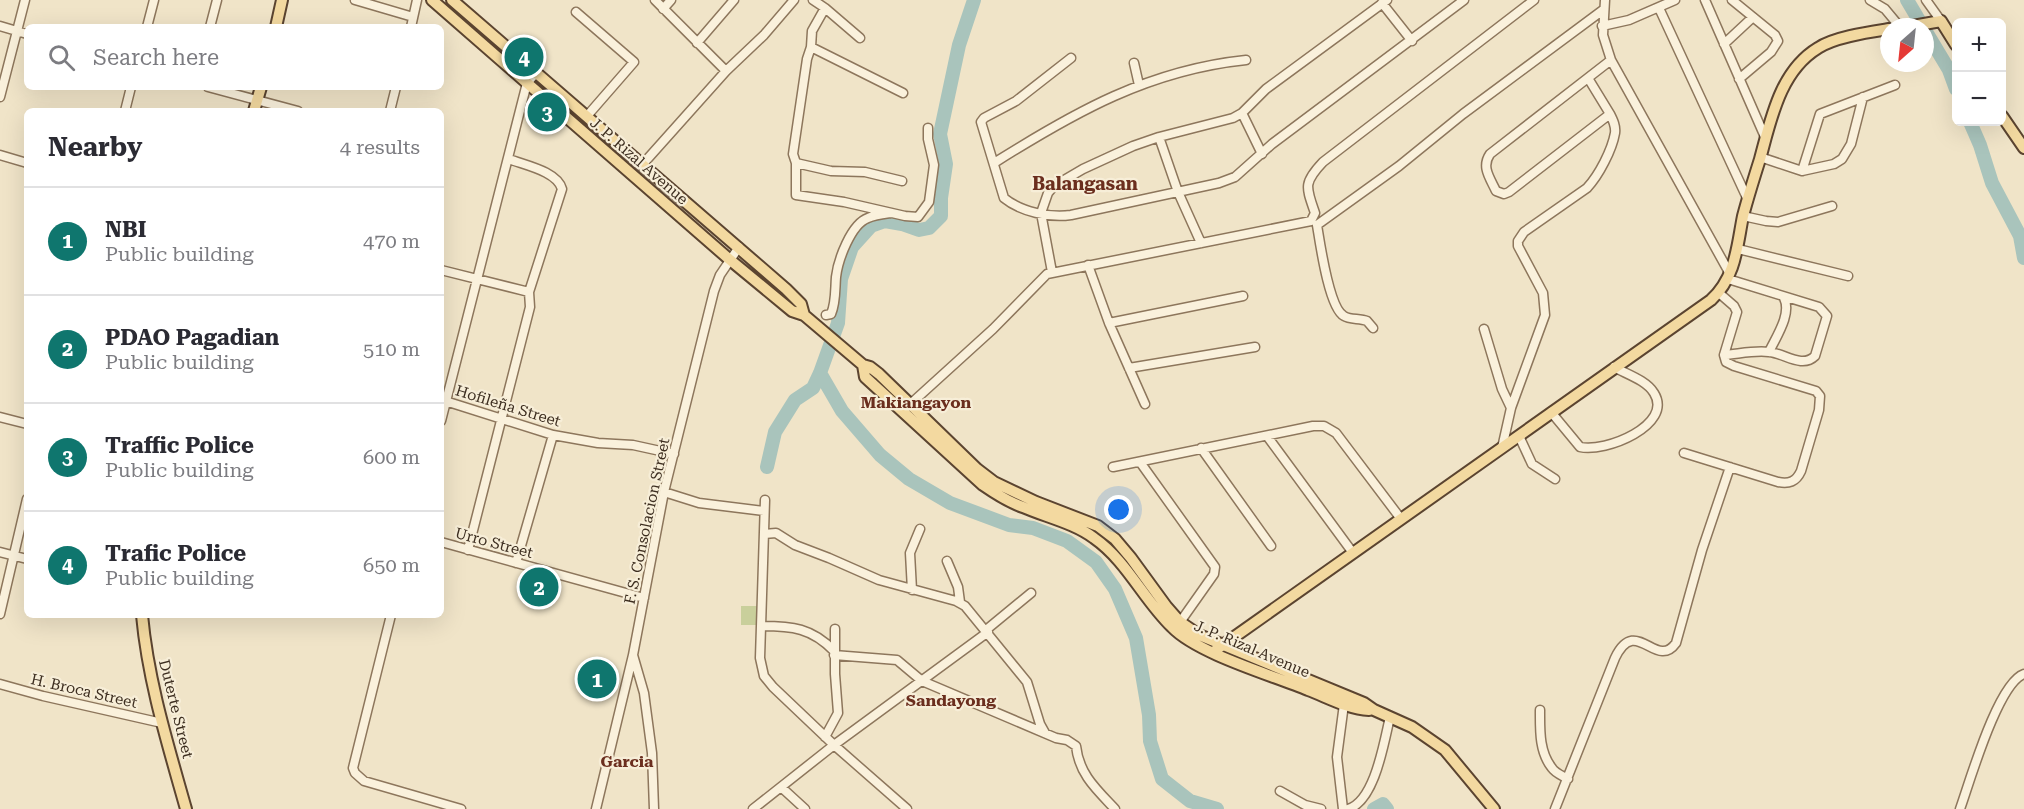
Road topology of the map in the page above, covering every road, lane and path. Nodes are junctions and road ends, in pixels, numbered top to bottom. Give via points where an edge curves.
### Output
1 (25, 0) edge
2 (154, 0) edge
3 (217, 0) edge
4 (282, 0) edge
5 (355, 0) edge
6 (417, 0) edge
7 (432, 0) edge
8 (452, 0) edge
9 (654, 0) edge
10 (671, 0) edge
11 (734, 0) edge
12 (794, 0) edge
13 (813, 0) edge
14 (1464, 0) edge
15 (1534, 0) edge
16 (1605, 0) edge
17 (1675, 0) edge
18 (1706, 0) edge
19 (1732, 0) edge
20 (1870, 0) edge
21 (1926, 0) edge
22 (1385, 2) edge
23 (825, 8) junction
24 (1659, 8) junction
25 (462, 9) junction
26 (663, 9) junction
27 (1603, 10) junction
28 (576, 12) dead end
29 (413, 16) junction
30 (1753, 17) junction
31 (1893, 18) edge
32 (454, 19) junction
33 (1936, 22) joint
34 (148, 24) edge
35 (211, 24) edge
36 (277, 24) edge
37 (412, 24) edge
38 (0, 26) edge
39 (1602, 26) junction
40 (1880, 31) edge
41 (22, 33) edge
42 (860, 38) dead end
43 (1952, 40) edge
44 (1412, 41) junction
45 (698, 43) junction
46 (1724, 44) junction
47 (811, 47) junction
48 (1071, 58) dead end
49 (1246, 60) dead end
50 (1611, 60) junction
51 (1134, 63) dead end
52 (726, 71) junction
53 (536, 73) junction
54 (1588, 78) junction
55 (1739, 79) junction
56 (527, 83) junction
57 (1139, 85) junction
58 (1895, 85) dead end
59 (131, 90) edge
60 (216, 90) edge
61 (260, 90) edge
62 (395, 90) edge
63 (903, 93) dead end
64 (0, 97) edge
65 (1863, 97) junction
66 (256, 105) edge
67 (126, 108) edge
68 (277, 108) edge
69 (391, 108) edge
70 (1242, 113) junction
71 (1610, 114) junction
72 (586, 116) junction
73 (2006, 123) edge
74 (928, 128) dead end
75 (1159, 137) junction
76 (1765, 137) junction
77 (2024, 148) edge
78 (1262, 154) junction
79 (0, 156) edge
80 (1760, 158) junction
81 (509, 159) junction
82 (24, 162) edge
83 (796, 163) junction
84 (994, 163) junction
85 (642, 165) junction
86 (1802, 171) junction
87 (902, 181) dead end
88 (1178, 192) junction
89 (1748, 200) junction
90 (1832, 206) dead end
91 (894, 212) junction
92 (1041, 213) junction
93 (1743, 216) junction
94 (1314, 223) junction
95 (1201, 243) junction
96 (739, 247) junction
97 (1738, 249) junction
98 (729, 259) junction
99 (1088, 265) junction
100 (444, 271) edge
101 (1052, 272) junction
102 (1848, 276) dead end
103 (1729, 277) junction
104 (478, 278) junction
105 (529, 292) junction
106 (1719, 293) junction
107 (1243, 296) dead end
108 (1785, 297) junction
109 (804, 315) junction
110 (826, 315) dead end
111 (1109, 323) junction
112 (1373, 328) dead end
113 (1484, 329) dead end
114 (1255, 347) dead end
115 (1768, 351) junction
116 (1725, 355) junction
117 (1614, 367) junction
118 (1129, 368) junction
119 (444, 400) edge
120 (1145, 404) dead end
121 (907, 407) junction
122 (1510, 408) junction
123 (1551, 412) junction
124 (0, 417) edge
125 (502, 418) junction
126 (24, 423) edge
127 (553, 435) junction
128 (1267, 436) junction
129 (1519, 436) junction
130 (1201, 448) junction
131 (1502, 448) junction
132 (1684, 453) dead end
133 (674, 454) junction
134 (1140, 462) junction
135 (1113, 467) dead end
136 (1730, 467) junction
137 (1555, 479) dead end
138 (664, 492) junction
139 (765, 500) dead end
140 (764, 510) junction
141 (24, 512) edge
142 (1401, 519) junction
143 (920, 530) dead end
144 (765, 534) junction
145 (444, 543) edge
146 (1271, 546) dead end
147 (468, 550) junction
148 (0, 552) edge
149 (1353, 552) junction
150 (14, 556) junction
151 (24, 558) edge
152 (946, 561) dead end
153 (516, 562) junction
154 (912, 590) junction
155 (1031, 593) dead end
156 (644, 598) junction
157 (960, 602) junction
158 (0, 614) edge
159 (142, 618) edge
160 (390, 618) edge
161 (762, 626) junction
162 (1177, 626) junction
163 (836, 629) dead end
164 (987, 631) junction
165 (1217, 649) junction
166 (834, 653) junction
167 (633, 655) junction
168 (2024, 674) edge
169 (922, 681) junction
170 (0, 684) edge
171 (1344, 704) junction
172 (1374, 710) junction
173 (1540, 710) dead end
174 (1390, 717) junction
175 (162, 723) junction
176 (1045, 733) junction
177 (825, 737) junction
178 (834, 745) junction
179 (1568, 779) junction
180 (781, 787) junction
181 (1280, 790) dead end
182 (186, 809) edge
183 (461, 809) edge
184 (596, 809) edge
185 (654, 809) edge
186 (753, 809) edge
187 (805, 809) edge
188 (907, 809) edge
189 (1115, 809) edge
190 (1321, 809) edge
191 (1345, 809) edge
192 (1494, 809) edge
193 (1555, 809) edge
194 (1960, 809) edge

1 - 41 street
2 - 34 street
3 - 35 street
4 - 36 main road
5 - 29 street
6 - 29 street
7 - 32 main road, J. P. Rizal Avenue
8 - 25 main road, J. P. Rizal Avenue
9 - 26 street
10 - 26 street
11 - 45 street
12 - 52 street
13 - 23 street
14 - 44 street
15 - 94 street via 1323,162 1306,184
16 - 27 street
17 - 24 street
18 - 46 street
19 - 30 street
20 - 31 street
21 - 33 street
22 - 44 street
22 - 70 street via 1266,89
23 - 42 street
23 - 47 street via 812,31
24 - 39 street
24 - 89 street
25 - 32 main road
25 - 53 main road, J. P. Rizal Avenue
26 - 45 street
27 - 39 street
27 - 94 street via 1399,166
28 - 72 street via 634,62
29 - 37 street
30 - 46 street
30 - 55 street via 1775,35 1778,44
32 - 56 main road, J. P. Rizal Avenue
33 - 43 main road
38 - 41 street
39 - 50 street
40 - 76 main road via 1833,42 1809,55 1782,88
41 - 64 street
44 - 78 street
45 - 52 street
46 - 55 street
47 - 63 street
47 - 83 street via 793,154
48 - 84 street via 1016,101 982,120
49 - 57 street via 1206,66
50 - 54 street
50 - 103 street
51 - 57 street
52 - 85 street
53 - 56 street
53 - 72 main road, J. P. Rizal Avenue
54 - 71 street
54 - 71 street via 1490,154 1486,172 1496,190 1509,192
55 - 76 street
56 - 81 street
56 - 98 main road, J. P. Rizal Avenue
57 - 84 street via 1104,99
58 - 65 street
59 - 67 street
60 - 66 street
61 - 66 main road
62 - 69 street
65 - 86 street via 1820,114
65 - 86 street via 1847,153 1834,164
66 - 68 street
70 - 75 street
70 - 78 street
71 - 122 street via 1615,132 1594,180 1524,232 1518,241 1543,293 1545,315
72 - 85 main road, J. P. Rizal Avenue
73 - 77 main road
74 - 91 street via 934,165 929,202 918,217
75 - 88 street
75 - 92 street via 1062,180 1048,193
76 - 80 main road
78 - 88 street via 1235,177
79 - 82 street
80 - 86 street
80 - 89 main road
81 - 104 street
81 - 105 street via 554,178 562,189
83 - 87 street
83 - 91 street via 796,196
84 - 92 street via 1004,198
85 - 96 main road, J. P. Rizal Avenue
88 - 92 street via 1068,215
88 - 95 street
89 - 93 main road
90 - 93 street via 1779,222
91 - 110 street via 866,218 852,233 839,261 834,308
92 - 101 street
93 - 97 main road
94 - 95 street
94 - 112 street via 1338,310 1344,317 1367,321
95 - 99 street
96 - 98 street, F. S. Consolacion Street
96 - 109 main road, J. P. Rizal Avenue via 801,304
97 - 102 street
97 - 103 main road
98 - 109 main road, J. P. Rizal Avenue via 792,311
98 - 133 street, F. S. Consolacion Street via 714,291
99 - 101 street
99 - 111 street
100 - 104 street
101 - 121 street via 1040,279 993,329
103 - 106 main road
103 - 108 street
104 - 105 street
104 - 119 street
105 - 125 street via 530,307
106 - 116 street via 1737,312
106 - 117 main road
107 - 111 street
108 - 115 street via 1784,317
108 - 115 street via 1824,311 1826,321 1815,356 1801,361
109 - 121 main road, J. P. Rizal Avenue via 863,365 865,376
111 - 118 street
113 - 122 street
114 - 118 street
115 - 116 street
116 - 136 street via 1729,364 1810,389 1820,399 1796,480 1778,482
117 - 123 main road
117 - 123 street via 1656,395 1652,419 1632,436 1610,445 1580,447
118 - 120 street
119 - 125 street, Hofileña Street
121 - 162 main road, J. P. Rizal Avenue via 966,465 1009,490 1098,526 1115,539
122 - 131 street
123 - 129 main road
124 - 126 street
125 - 127 street, Hofileña Street
125 - 147 street
127 - 133 street, Hofileña Street
127 - 153 street
128 - 130 street
128 - 142 street via 1313,426 1329,428
128 - 149 street
129 - 131 main road
129 - 137 street via 1532,464
130 - 134 street
130 - 146 street
131 - 142 main road
132 - 136 street
133 - 138 street, F. S. Consolacion Street
134 - 135 street
134 - 162 street via 1215,567
136 - 179 street via 1676,643 1662,651 1637,641 1623,644
138 - 140 street via 699,502
138 - 156 street, F. S. Consolacion Street
139 - 140 street
140 - 144 street
141 - 150 street
142 - 149 main road
143 - 154 street via 910,553
144 - 154 street via 776,533 795,545
144 - 161 street
145 - 147 street, Urro Street
147 - 153 street, Urro Street
148 - 150 street
149 - 165 main road
150 - 151 street
150 - 158 street
152 - 157 street
153 - 156 street, Urro Street
154 - 157 street
155 - 164 street
156 - 167 street, F. S. Consolacion Street
157 - 164 street
159 - 175 main road, Duterte Street
160 - 183 street via 353,768 364,781
161 - 166 street via 794,627 822,639
161 - 177 street via 760,658 767,681
162 - 165 main road, J. P. Rizal Avenue
163 - 166 street
164 - 169 street
164 - 176 street via 1027,682
165 - 171 main road, J. P. Rizal Avenue
165 - 172 main road, J. P. Rizal Avenue
166 - 169 street via 897,660
166 - 177 street via 838,713
167 - 184 street
167 - 185 street, F. S. Consolacion Street via 652,753
168 - 194 street via 2015,678 1996,709
169 - 176 street
169 - 178 street
170 - 175 street, H. Broca Street
171 - 172 main road, J. P. Rizal Avenue
171 - 191 street via 1337,757
172 - 174 main road, J. P. Rizal Avenue
173 - 179 street via 1546,757 1552,770
174 - 191 street via 1371,783 1360,803
174 - 192 main road, J. P. Rizal Avenue via 1445,750
175 - 182 main road, Duterte Street
176 - 189 street via 1076,746 1086,778
177 - 178 street
178 - 180 street
178 - 188 street
179 - 193 street
180 - 186 street
180 - 187 street
181 - 190 street via 1305,805

